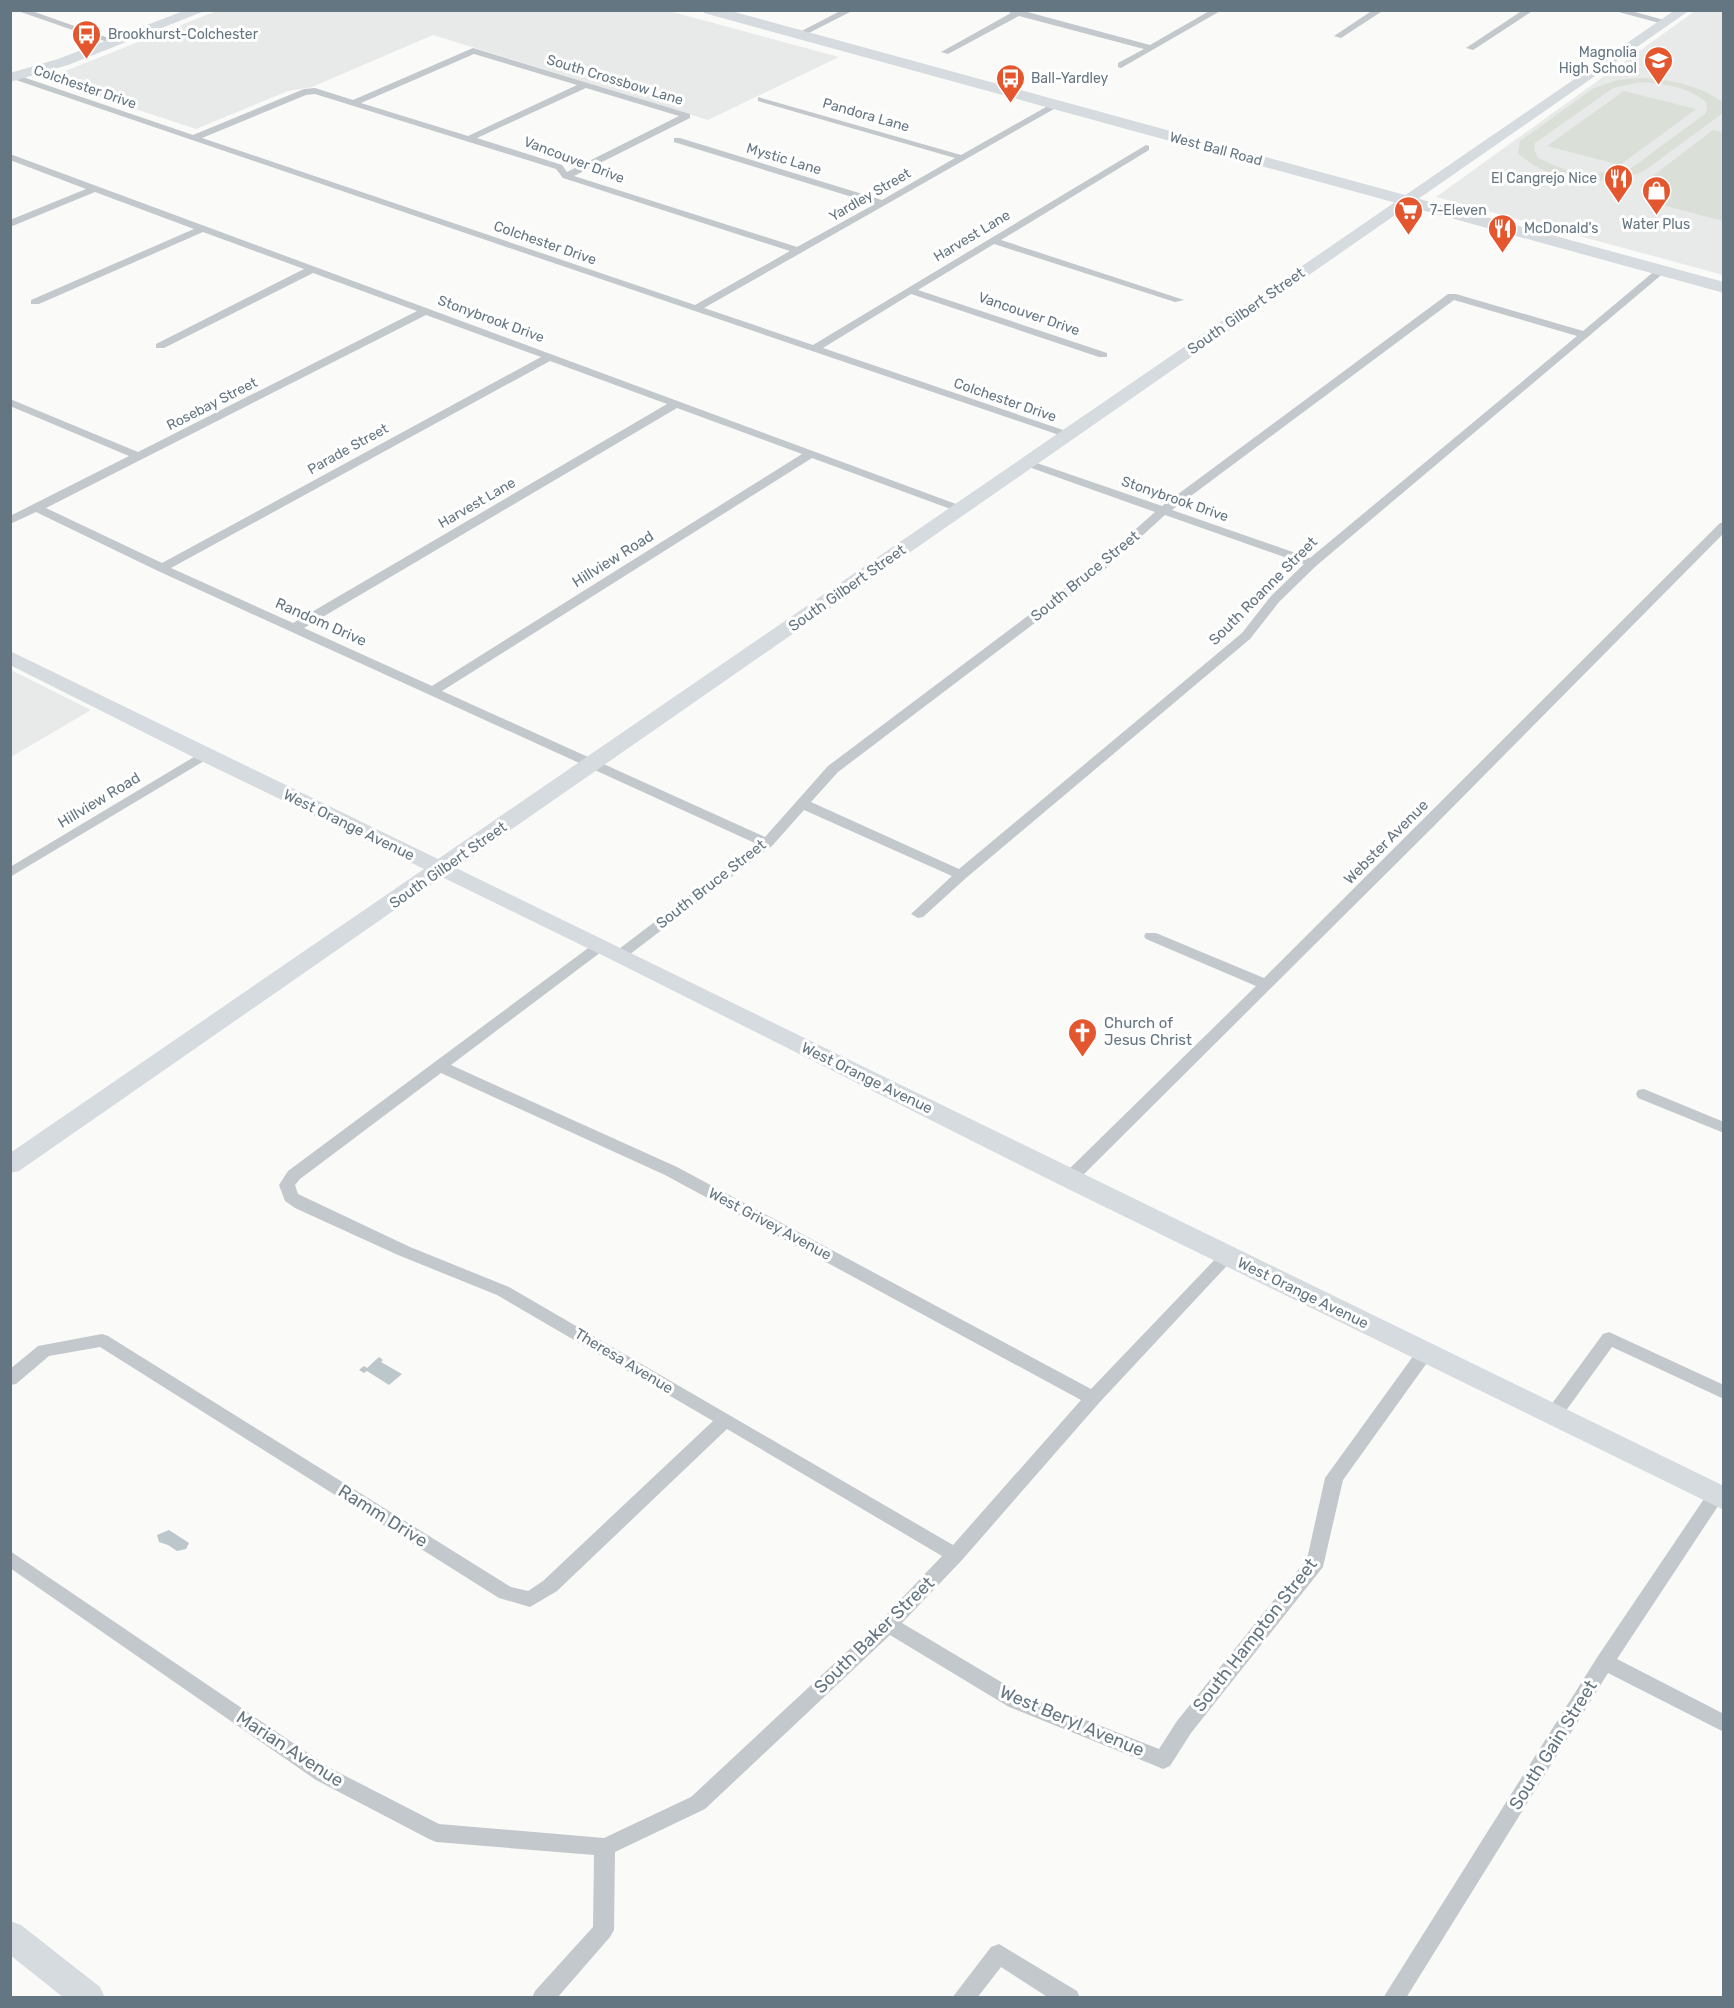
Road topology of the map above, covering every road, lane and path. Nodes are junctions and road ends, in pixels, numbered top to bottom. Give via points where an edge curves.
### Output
1 (18, 10) edge
2 (175, 10) edge
3 (200, 10) edge
4 (709, 10) edge
5 (850, 10) edge
6 (1008, 10) edge
7 (1202, 10) edge
8 (1380, 10) edge
9 (1530, 10) edge
10 (1615, 10) edge
11 (1684, 10) edge
12 (1216, 12) edge
13 (10, 13) edge
14 (1018, 13) junction
15 (1667, 22) junction
16 (798, 35) junction
17 (1338, 36) dead end
18 (109, 40) junction
19 (1151, 48) junction
20 (1470, 48) dead end
21 (945, 52) dead end
22 (1121, 65) dead end
23 (12, 78) edge
24 (585, 85) junction
25 (761, 99) dead end
26 (355, 102) junction
27 (1056, 105) junction
28 (194, 138) junction
29 (468, 139) junction
30 (677, 140) dead end
31 (1146, 148) dead end
32 (10, 157) edge
33 (963, 158) junction
34 (566, 176) junction
35 (96, 188) junction
36 (1405, 201) junction
37 (883, 203) junction
38 (10, 224) edge
39 (204, 228) junction
40 (994, 241) junction
41 (799, 251) junction
42 (310, 270) junction
43 (1661, 271) junction
44 (1724, 288) edge
45 (911, 291) junction
46 (1179, 300) dead end
47 (35, 302) dead end
48 (698, 308) junction
49 (425, 311) junction
50 (1586, 335) junction
51 (160, 346) dead end
52 (813, 349) junction
53 (1103, 355) dead end
54 (549, 357) junction
55 (10, 402) edge
56 (676, 404) junction
57 (1068, 435) junction
58 (811, 454) junction
59 (140, 457) junction
60 (1027, 463) junction
61 (37, 508) junction
62 (960, 509) junction
63 (1163, 511) junction
64 (10, 521) edge
65 (1724, 526) edge
66 (1312, 563) junction
67 (162, 568) junction
68 (294, 628) junction
69 (10, 657) edge
70 (433, 691) junction
71 (204, 755) junction
72 (594, 764) junction
73 (801, 803) junction
74 (767, 843) junction
75 (441, 870) junction
76 (10, 873) edge
77 (961, 875) junction
78 (918, 914) dead end
79 (1150, 936) dead end
80 (610, 950) junction
81 (1265, 984) junction
82 (440, 1066) junction
83 (1644, 1094) dead end
84 (1724, 1128) edge
85 (10, 1165) edge
86 (1070, 1179) junction
87 (287, 1185) joint
88 (1228, 1256) junction
89 (1425, 1353) junction
90 (10, 1379) edge
91 (1724, 1393) edge
92 (1093, 1398) junction
93 (1554, 1414) junction
94 (725, 1421) junction
95 (1720, 1497) edge
96 (955, 1555) junction
97 (10, 1558) edge
98 (889, 1624) junction
99 (1605, 1662) junction
100 (1724, 1725) edge
101 (1163, 1760) joint
102 (605, 1847) junction
103 (10, 1935) edge
104 (89, 1998) edge
105 (543, 1998) edge
106 (963, 1998) edge
107 (1069, 1998) edge
108 (1394, 1998) edge

1 - 13 street
1 - 18 street
2 - 18 main road
3 - 18 main road
4 - 16 main road, West Ball Road
5 - 16 street
6 - 14 street
7 - 12 street
8 - 17 street
9 - 20 street
10 - 15 street
11 - 15 street, South Gilbert Street
12 - 19 street
14 - 19 street
14 - 21 street
15 - 36 street, South Gilbert Street
16 - 27 main road, West Ball Road
18 - 23 main road via 63,62
19 - 22 street
23 - 28 street, Colchester Drive
24 - 26 street, South Crossbow Lane via 474,51
24 - 29 street
24 - 34 street, South Crossbow Lane via 687,116
25 - 33 street, Pandora Lane
26 - 28 street, Vancouver Drive via 315,91 303,92
26 - 29 street, Vancouver Drive
27 - 33 street, Yardley Street
27 - 36 main road, West Ball Road
28 - 48 street, Colchester Drive
29 - 34 street, Vancouver Drive via 559,167
30 - 37 street, Mystic Lane
31 - 40 street, Harvest Lane
32 - 35 street, Stonybrook Drive
33 - 37 street, Yardley Street
34 - 41 street, Vancouver Drive
35 - 38 street
35 - 39 street, Stonybrook Drive
36 - 43 main road, West Ball Road
36 - 57 street, South Gilbert Street
37 - 41 street, Yardley Street
39 - 42 street, Stonybrook Drive
39 - 47 street
40 - 45 street, Harvest Lane
40 - 46 street
41 - 48 street, Yardley Street
42 - 49 street, Stonybrook Drive
42 - 51 street
43 - 44 main road, West Ball Road
43 - 50 street, South Roanne Street
45 - 52 street, Harvest Lane
45 - 53 street, Vancouver Drive
48 - 52 street, Colchester Drive
49 - 54 street, Stonybrook Drive
49 - 59 street, Rosebay Street
50 - 63 street, South Bruce Street via 1452,296
50 - 66 street, South Roanne Street
52 - 57 street, Colchester Drive
54 - 56 street, Stonybrook Drive
54 - 67 street, Parade Street
55 - 59 street
56 - 58 street, Stonybrook Drive
56 - 68 street, Harvest Lane
57 - 60 street, South Gilbert Street
58 - 62 street, Stonybrook Drive
58 - 70 street, Hillview Road
59 - 61 street, Rosebay Street
60 - 62 street, South Gilbert Street
60 - 63 street, Stonybrook Drive
61 - 64 street, Rosebay Street
61 - 67 street, Random Drive
62 - 72 street, South Gilbert Street
63 - 66 street, Stonybrook Drive
63 - 73 street, South Bruce Street via 1098,569 833,770
65 - 81 street, Webster Avenue
66 - 77 street, South Roanne Street via 1275,599 1246,636
67 - 68 street, Random Drive
68 - 70 street, Random Drive
69 - 71 street, West Orange Avenue
70 - 72 street, Random Drive
71 - 75 street, West Orange Avenue
71 - 76 street, Hillview Road
72 - 74 street, Random Drive
72 - 75 street, South Gilbert Street
73 - 74 street, South Bruce Street
73 - 77 street
74 - 80 street, South Bruce Street
75 - 80 street, West Orange Avenue
75 - 85 street, South Gilbert Street
77 - 78 street, South Roanne Street
79 - 81 street
80 - 82 street, South Bruce Street
80 - 86 street, West Orange Avenue
81 - 86 street, Webster Avenue
82 - 87 street, South Bruce Street via 294,1175
82 - 92 street, West Grivey Avenue via 671,1171
83 - 84 street
86 - 88 street, West Orange Avenue
87 - 94 street, Theresa Avenue via 291,1197 301,1204 503,1291
88 - 89 street, West Orange Avenue
88 - 92 street, South Baker Street
89 - 93 street, West Orange Avenue
89 - 101 street, South Hampton Street via 1334,1478 1316,1562
90 - 94 street, Ramm Drive via 44,1351 102,1340 506,1593 530,1599 550,1586
91 - 93 street via 1609,1338
92 - 96 street, South Baker Street
93 - 95 street, West Orange Avenue
94 - 96 street, Theresa Avenue
95 - 99 street, South Gain Street
96 - 98 street, South Baker Street
97 - 102 street, Marian Avenue via 323,1774 436,1833
98 - 101 street, West Beryl Avenue via 1016,1701
98 - 102 street, South Baker Street via 698,1803
99 - 100 street
99 - 108 street, South Gain Street
102 - 105 street via 603,1930
103 - 104 street
106 - 107 street via 999,1954

